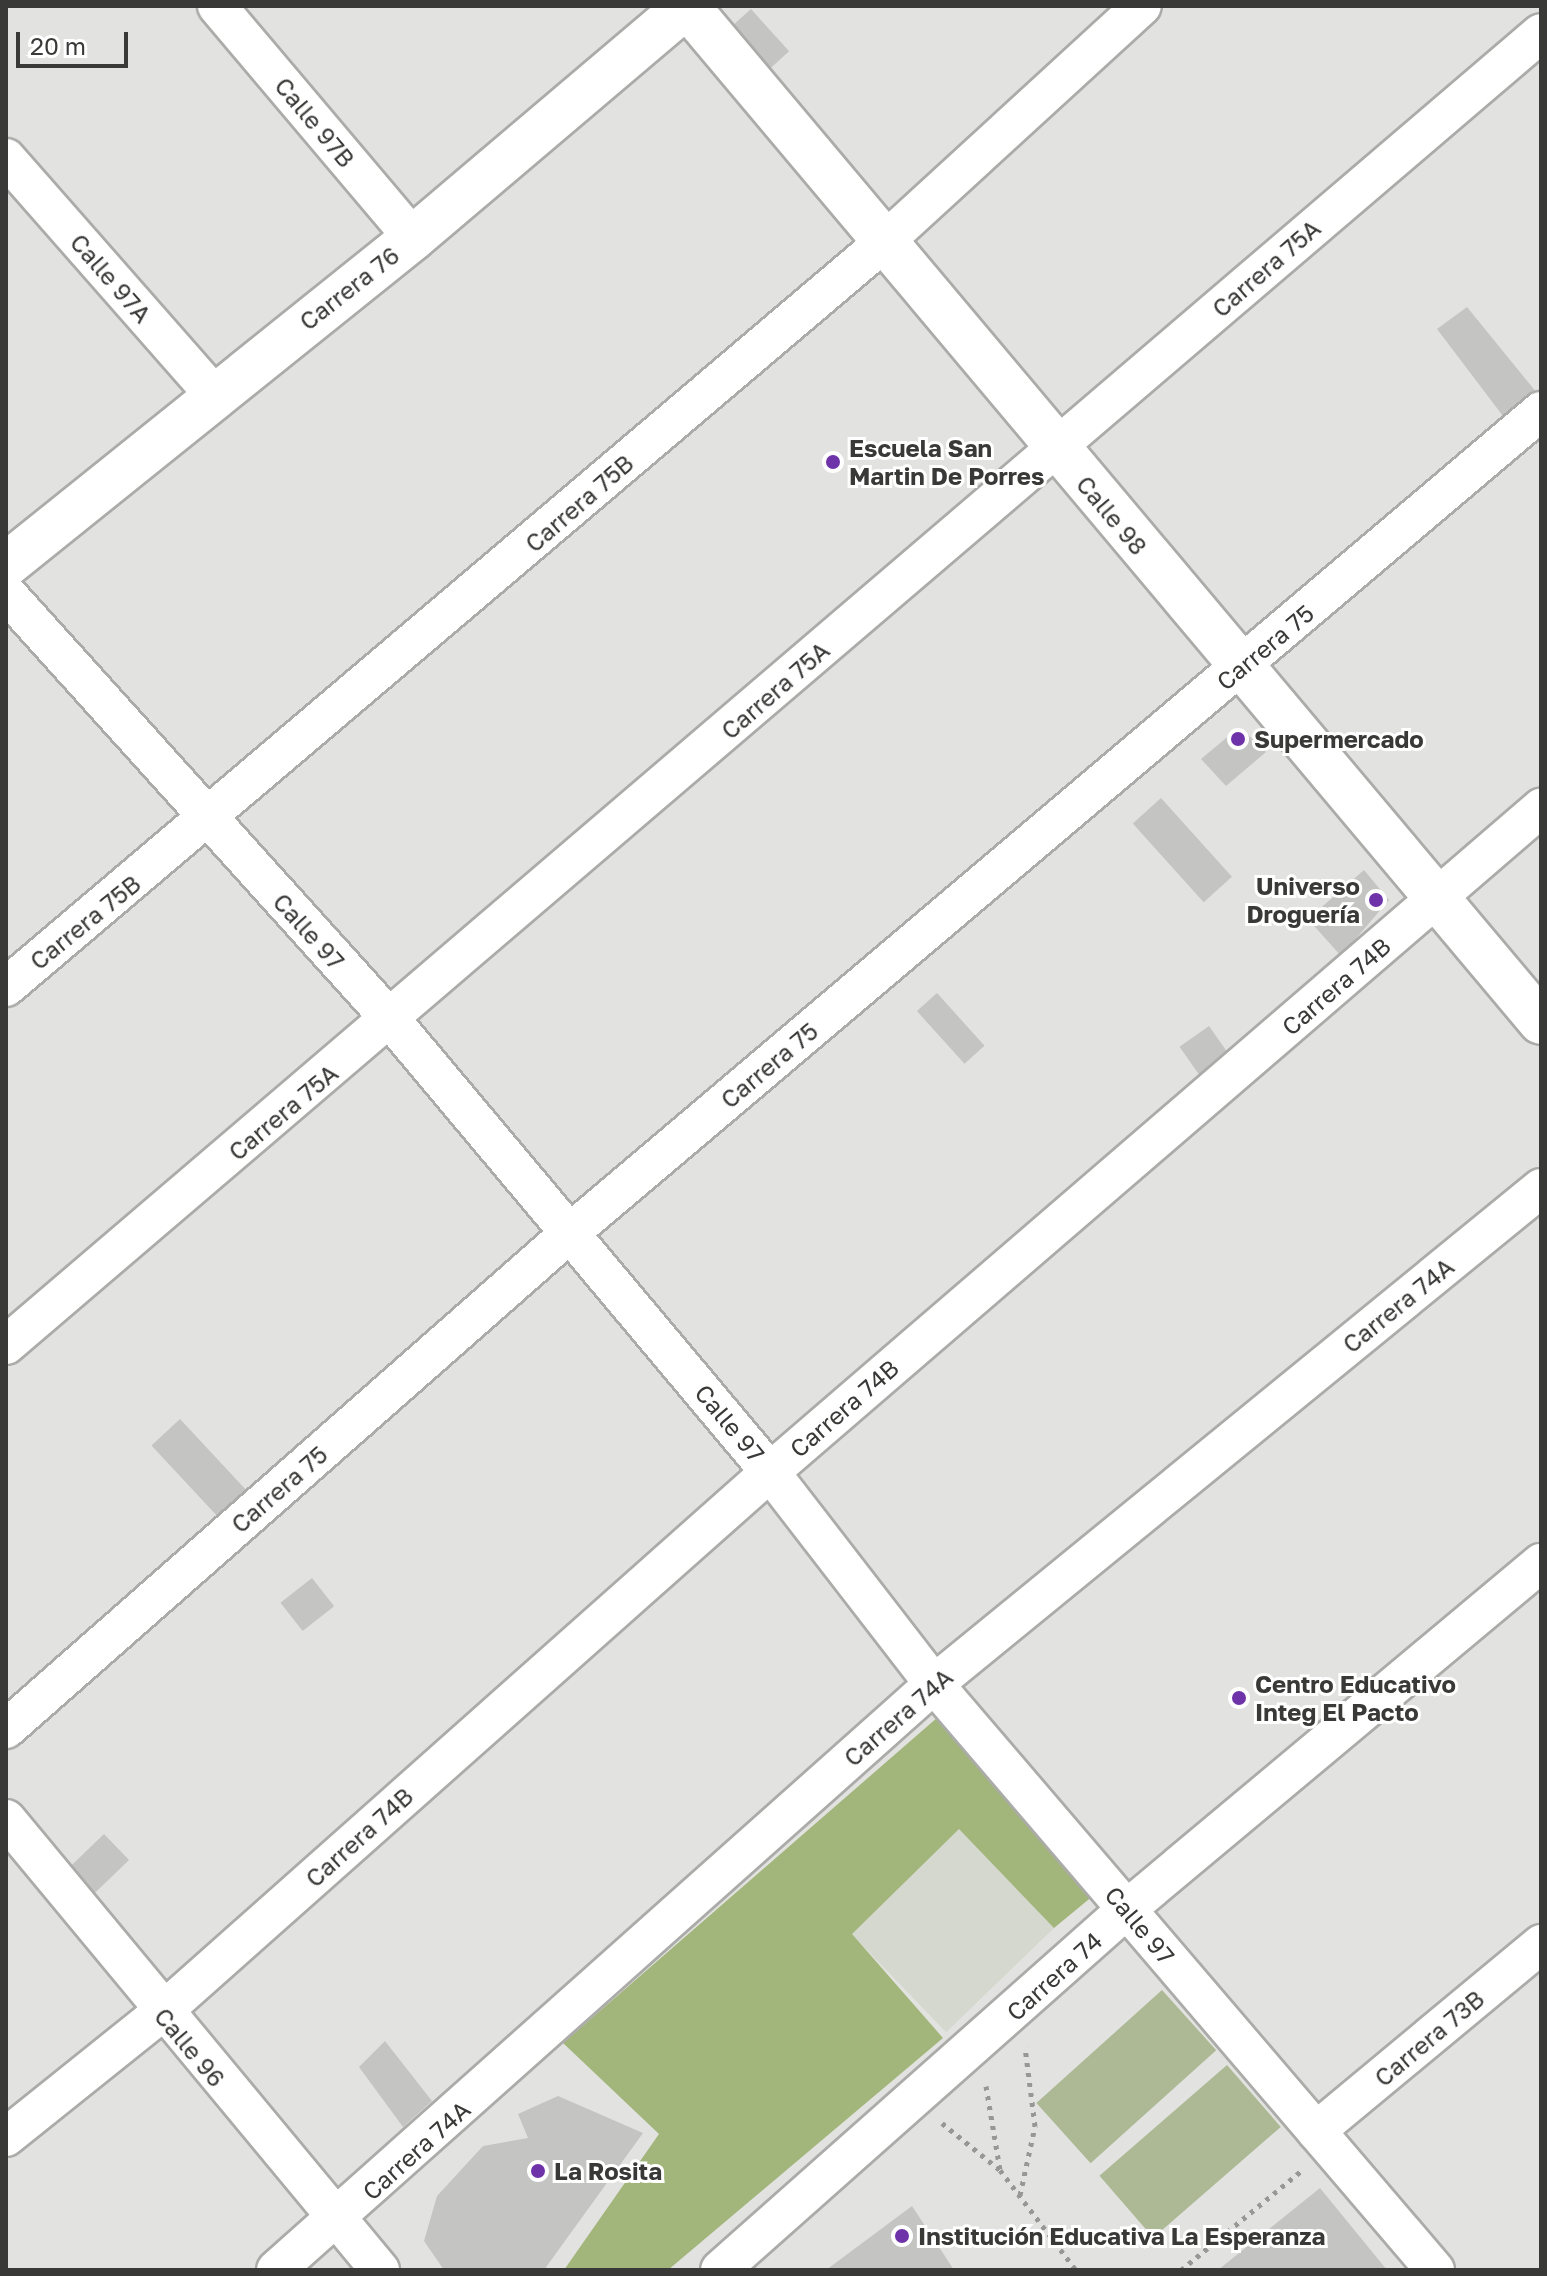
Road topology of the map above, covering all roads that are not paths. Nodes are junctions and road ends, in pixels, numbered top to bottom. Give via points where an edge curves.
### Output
1 (217, 6) edge
2 (687, 6) edge
3 (1142, 6) edge
4 (1541, 33) edge
5 (6, 158) edge
6 (413, 238) junction
7 (883, 243) junction
8 (216, 397) junction
9 (1541, 411) edge
10 (1056, 448) junction
11 (6, 565) edge
12 (6, 593) edge
13 (1241, 668) junction
14 (1541, 808) edge
15 (208, 821) junction
16 (1436, 899) junction
17 (6, 987) edge
18 (391, 1020) junction
19 (1541, 1022) edge
20 (1541, 1188) edge
21 (571, 1232) junction
22 (6, 1345) edge
23 (770, 1472) junction
24 (1541, 1563) edge
25 (934, 1684) junction
26 (6, 1729) edge
27 (6, 1819) edge
28 (1127, 1909) junction
29 (1541, 1944) edge
30 (161, 2013) junction
31 (6, 2137) edge
32 (1323, 2139) junction
33 (336, 2221) junction
34 (276, 2270) edge
35 (380, 2270) edge
36 (720, 2270) edge
37 (1435, 2270) edge

1 - 6 street, Calle 97B
2 - 6 street, Carrera 76
2 - 7 street, Calle 98
3 - 7 street, Carrera 75B
4 - 10 street, Carrera 75A
5 - 8 street, Calle 97A
6 - 8 street, Carrera 76
7 - 10 street, Calle 98
7 - 15 street, Carrera 75B
8 - 11 street, Carrera 76
9 - 13 street, Carrera 75
10 - 13 street, Calle 98
10 - 18 street, Carrera 75A
12 - 15 street, Calle 97
13 - 16 street, Calle 98
13 - 21 street, Carrera 75
14 - 16 street, Carrera 74B
15 - 17 street, Carrera 75B
15 - 18 street, Calle 97
16 - 19 street, Calle 98
16 - 23 street, Carrera 74B
18 - 21 street, Calle 97
18 - 22 street, Carrera 75A
20 - 25 street, Carrera 74A
21 - 23 street, Calle 97
21 - 26 street, Carrera 75
23 - 25 street, Calle 97
23 - 30 street, Carrera 74B
24 - 28 street, Carrera 74
25 - 28 street, Calle 97
25 - 33 street, Carrera 74A
27 - 30 street, Calle 96
28 - 32 street, Calle 97
28 - 36 street, Carrera 74
29 - 32 street, Carrera 73B
30 - 31 street, Carrera 74B
30 - 33 street, Calle 96
32 - 37 street, Calle 97
33 - 34 street, Carrera 74A
33 - 35 street, Calle 96

